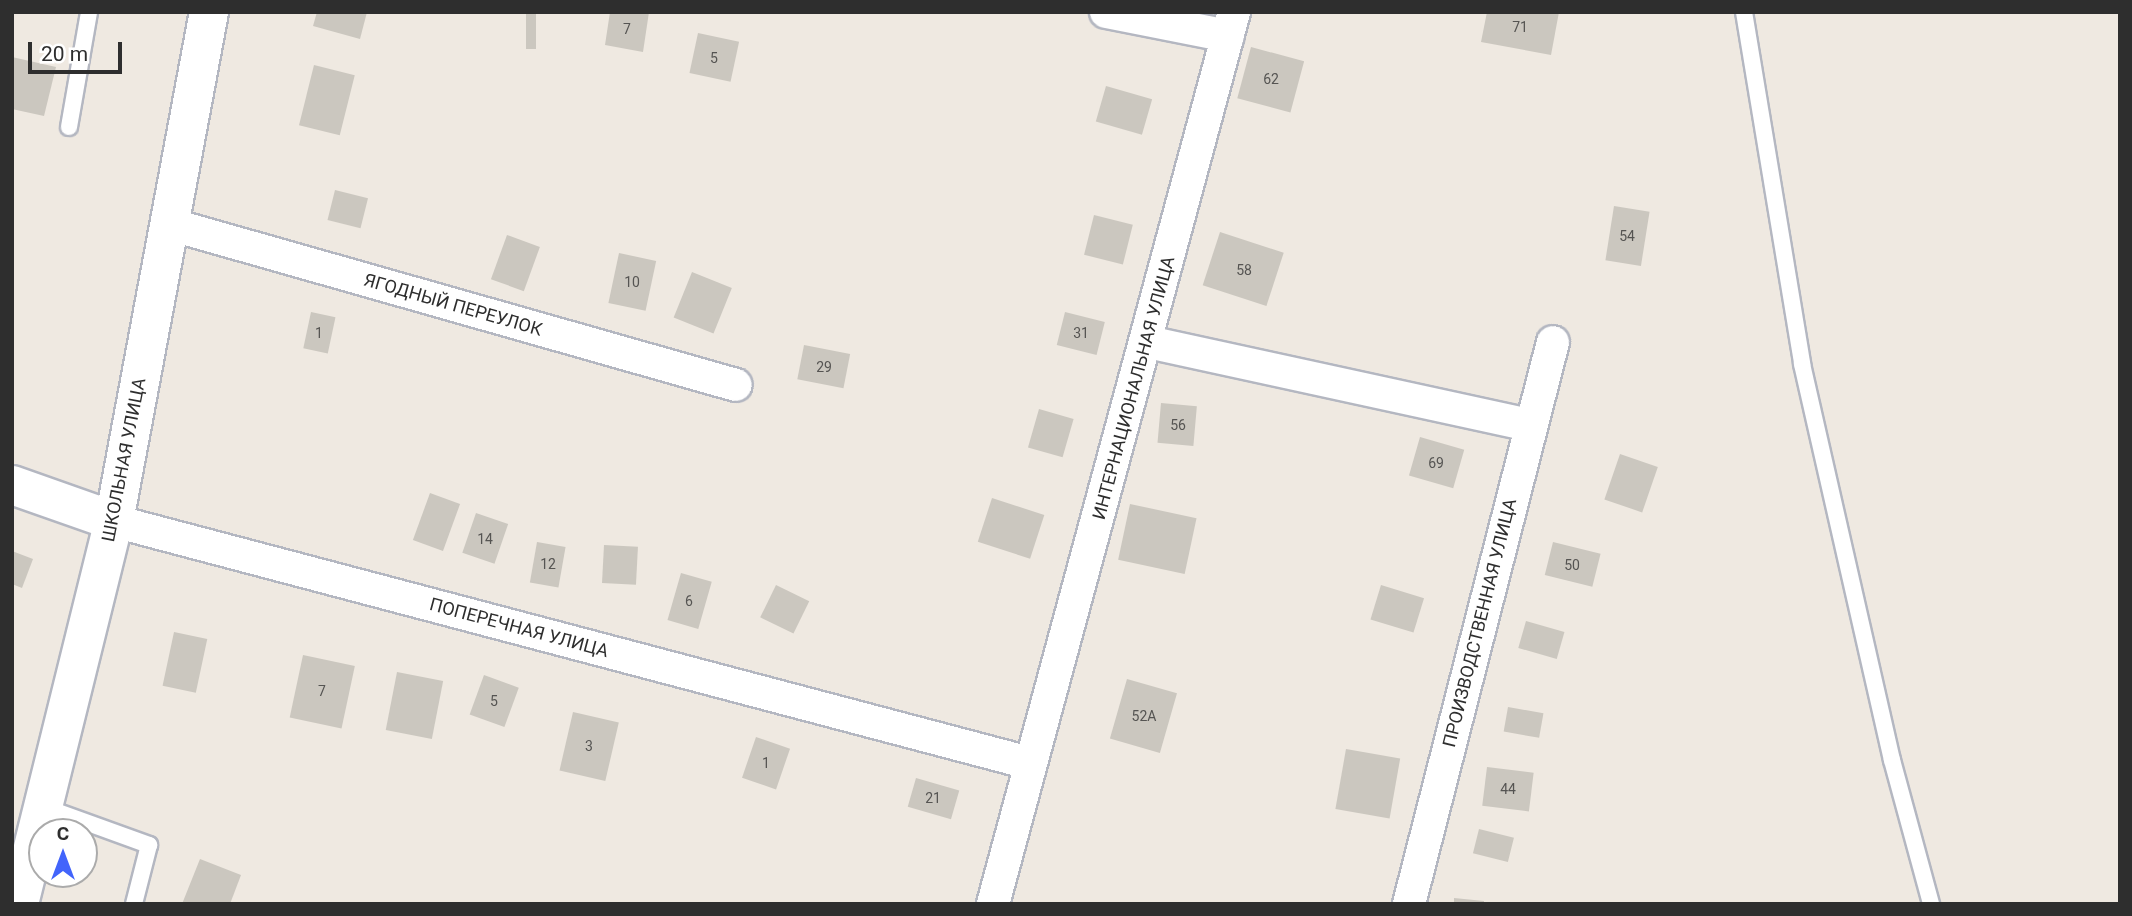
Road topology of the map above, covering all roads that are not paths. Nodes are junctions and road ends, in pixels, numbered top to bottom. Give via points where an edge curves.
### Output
1 (89, 12) edge
2 (209, 12) edge
3 (1107, 12) edge
4 (1744, 12) edge
5 (1231, 24) edge
6 (69, 127) dead end
7 (169, 224) junction
8 (1149, 342) junction
9 (1553, 342) dead end
10 (736, 386) dead end
11 (1529, 425) junction
12 (12, 485) edge
13 (114, 521) junction
14 (1029, 763) junction
15 (43, 807) junction
16 (19, 904) edge
17 (134, 904) edge
18 (993, 904) edge
19 (1409, 904) edge
20 (1931, 904) edge

1 - 6 lane
2 - 7 street, ШКОЛЬНАЯ УЛИЦА
3 - 5 street
4 - 20 lane via 1802,364 1892,760
5 - 8 street, ИНТЕРНАЦИОНАЛЬНАЯ УЛИЦА
7 - 10 street, ЯГОДНЫЙ ПЕРЕУЛОК
7 - 13 street, ШКОЛЬНАЯ УЛИЦА
8 - 11 street
8 - 14 street, ИНТЕРНАЦИОНАЛЬНАЯ УЛИЦА
9 - 11 street, ПРОИЗВОДСТВЕННАЯ УЛИЦА
11 - 19 street, ПРОИЗВОДСТВЕННАЯ УЛИЦА
12 - 13 street, ПОПЕРЕЧНАЯ УЛИЦА
13 - 14 street, ПОПЕРЕЧНАЯ УЛИЦА
13 - 15 street, ШКОЛЬНАЯ УЛИЦА
14 - 18 street, ИНТЕРНАЦИОНАЛЬНАЯ УЛИЦА
15 - 16 street, ШКОЛЬНАЯ УЛИЦА
15 - 17 lane via 149,845

